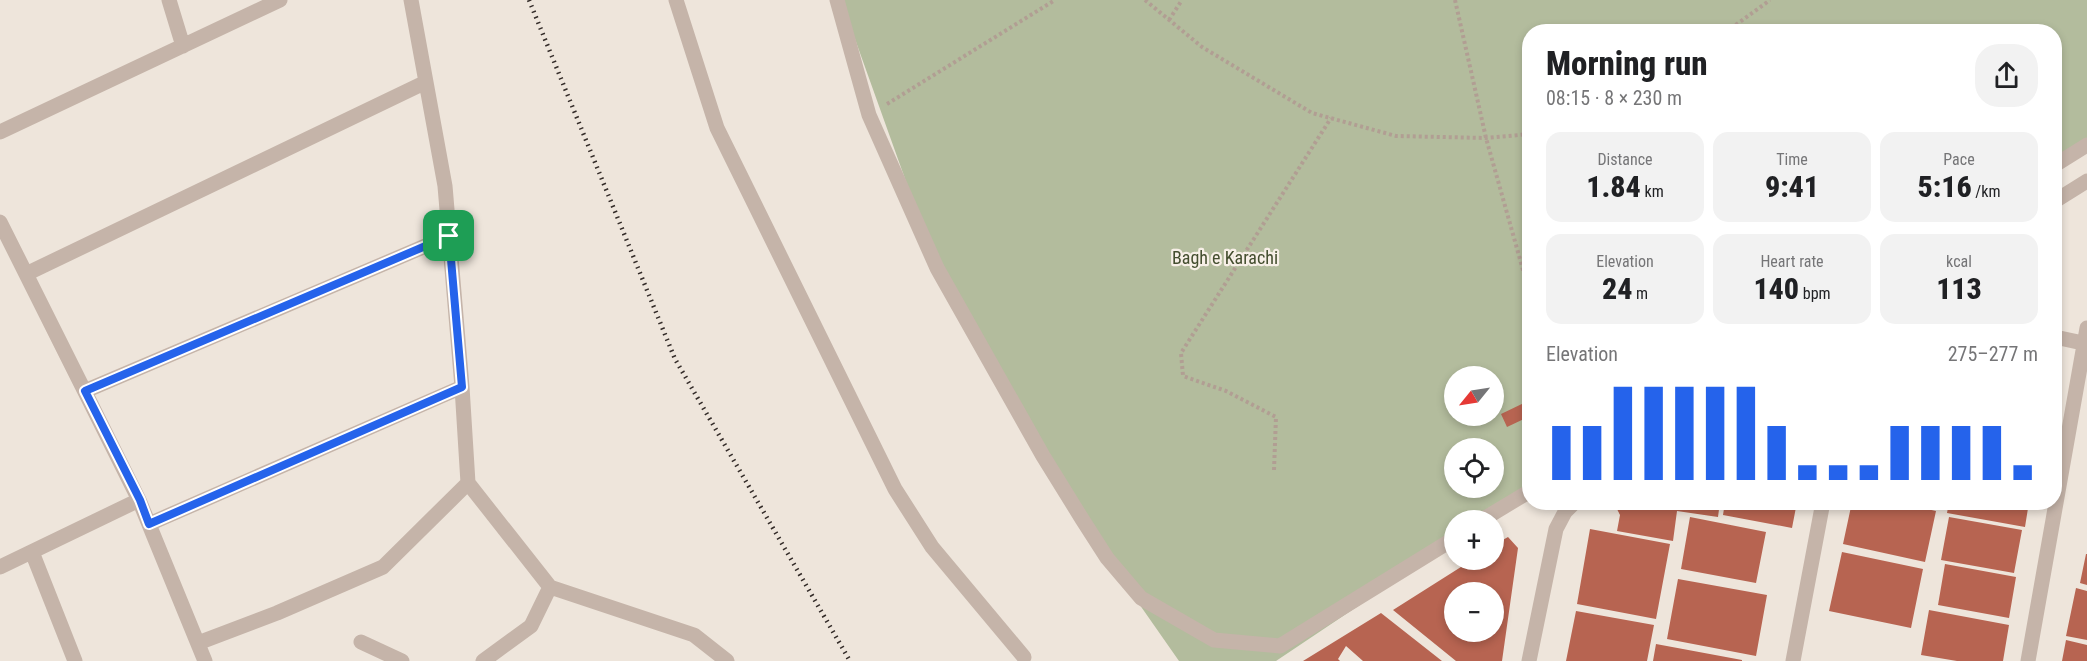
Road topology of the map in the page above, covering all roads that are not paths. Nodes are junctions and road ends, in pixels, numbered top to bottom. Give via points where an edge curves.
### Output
1 (169, 0) edge
2 (280, 0) edge
3 (411, 0) edge
4 (676, 0) edge
5 (837, 0) edge
6 (249, 7) edge
7 (183, 46) junction
8 (426, 82) junction
9 (0, 132) edge
10 (2087, 145) edge
11 (2062, 161) edge
12 (2087, 181) edge
13 (2062, 197) edge
14 (0, 222) edge
15 (449, 236) junction
16 (26, 274) junction
17 (2087, 328) edge
18 (2062, 339) edge
19 (2085, 344) edge
20 (462, 387) junction
21 (85, 391) junction
22 (2062, 472) edge
23 (468, 483) junction
24 (1522, 496) edge
25 (140, 500) junction
26 (1499, 510) edge
27 (1567, 510) edge
28 (1821, 510) edge
29 (2055, 510) edge
30 (149, 524) junction
31 (1444, 545) edge
32 (32, 552) junction
33 (0, 567) edge
34 (550, 586) junction
35 (361, 642) dead end
36 (198, 643) junction
37 (1024, 657) dead end
38 (75, 661) edge
39 (205, 661) edge
40 (402, 661) edge
41 (483, 661) edge
42 (727, 661) edge
43 (1528, 661) edge
44 (1793, 661) edge
45 (2028, 661) edge

1 - 7 street
2 - 6 street
3 - 8 street
4 - 37 street via 717,128 894,489 932,547
5 - 31 street via 869,115 937,268 1048,465 1107,558 1141,598 1214,640 1280,646
6 - 7 street
7 - 9 street
8 - 15 street via 445,186
8 - 16 street
10 - 11 street
12 - 13 street
14 - 16 street
15 - 20 street
15 - 21 street
16 - 21 street
17 - 19 street
18 - 19 street
19 - 22 street
20 - 23 street
20 - 30 street
21 - 25 street
23 - 34 street
23 - 36 street via 382,567
24 - 26 street
25 - 30 street
25 - 32 street
27 - 43 street via 1556,529
28 - 44 street
29 - 45 street
30 - 36 street
32 - 33 street
32 - 38 street
34 - 41 street via 531,626
34 - 42 street via 694,635
35 - 40 street
36 - 39 street

